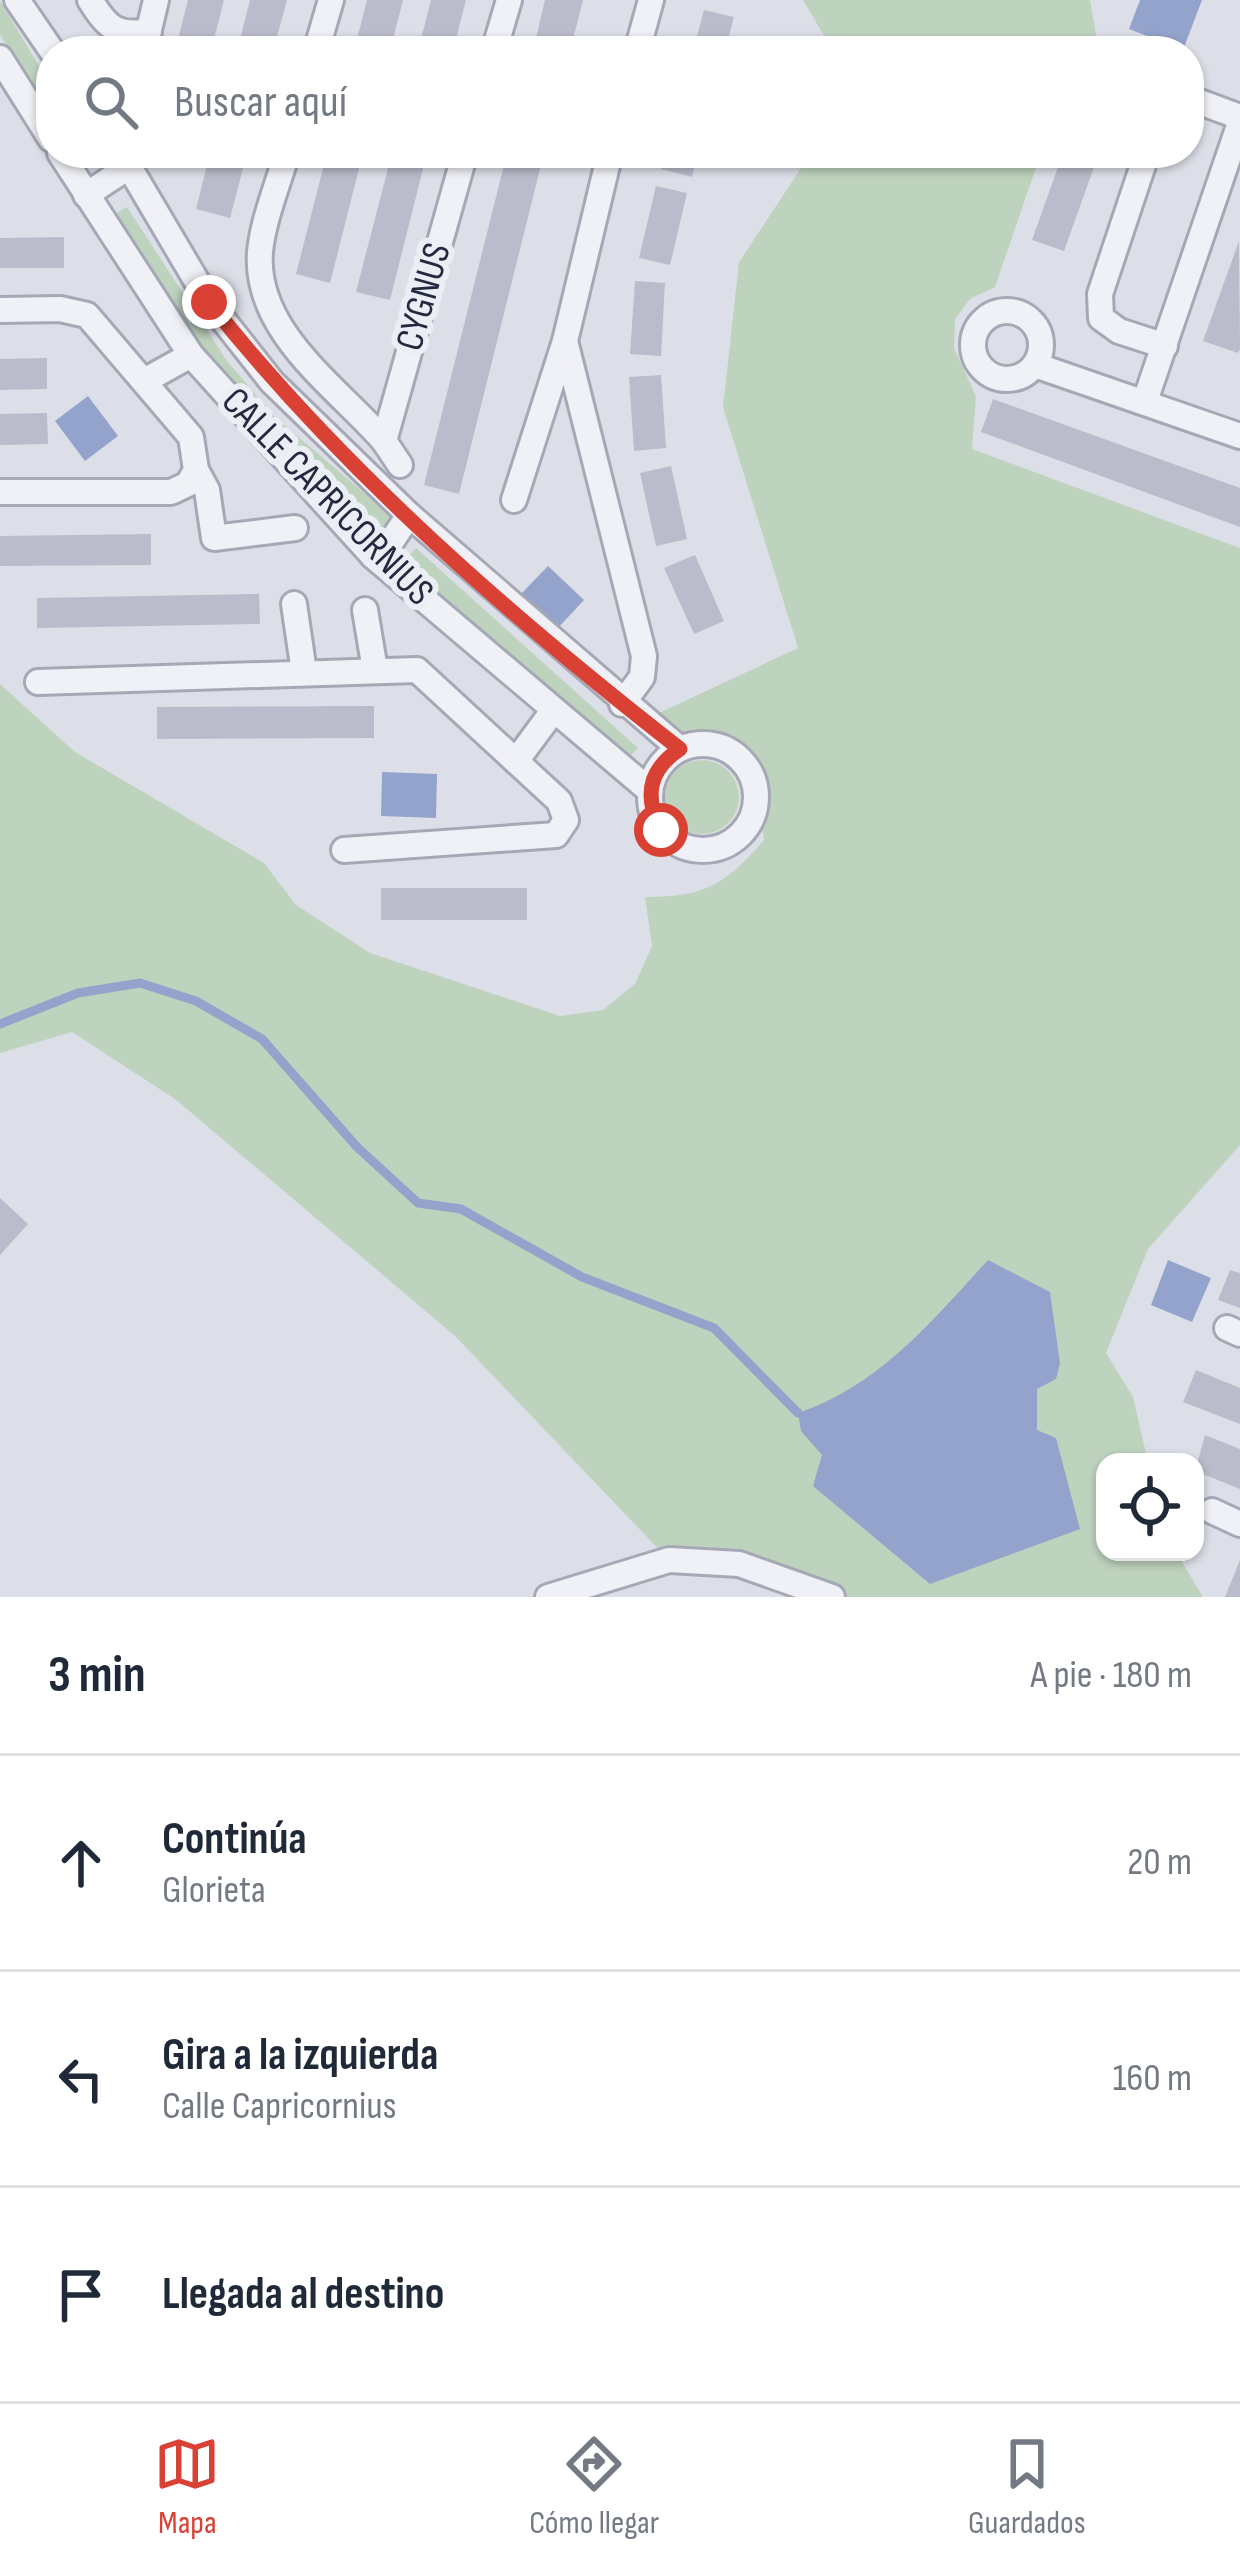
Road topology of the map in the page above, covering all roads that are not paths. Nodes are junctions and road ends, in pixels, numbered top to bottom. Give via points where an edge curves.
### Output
1 (17, 0) edge
2 (90, 0) edge
3 (156, 0) edge
4 (331, 0) edge
5 (509, 0) edge
6 (651, 0) edge
7 (42, 36) edge
8 (130, 36) edge
9 (148, 36) edge
10 (320, 36) edge
11 (498, 36) edge
12 (641, 36) edge
13 (0, 58) edge
14 (1204, 104) edge
15 (36, 115) edge
16 (1240, 120) edge
17 (69, 168) edge
18 (116, 168) edge
19 (130, 168) edge
20 (283, 168) edge
21 (461, 168) edge
22 (606, 168) edge
23 (1142, 168) edge
24 (86, 195) junction
25 (0, 310) edge
26 (565, 341) junction
27 (1165, 346) junction
28 (297, 350) junction
29 (191, 355) junction
30 (1035, 365) dead end
31 (144, 381) junction
32 (272, 382) junction
33 (1144, 401) junction
34 (1240, 436) edge
35 (383, 441) junction
36 (400, 465) dead end
37 (196, 470) junction
38 (0, 491) edge
39 (514, 500) dead end
40 (409, 515) junction
41 (295, 528) dead end
42 (373, 556) junction
43 (294, 604) dead end
44 (365, 610) dead end
45 (375, 670) junction
46 (304, 672) junction
47 (38, 682) dead end
48 (622, 704) junction
49 (553, 711) junction
50 (680, 749) junction
51 (516, 761) junction
52 (649, 790) junction
53 (344, 850) dead end
54 (1212, 1511) dead end
55 (1240, 1524) edge
56 (548, 1597) edge
57 (832, 1597) edge

1 - 7 street
2 - 8 street via 106,27
3 - 9 street
4 - 10 street
5 - 11 street
6 - 12 street
13 - 15 street
14 - 16 street
16 - 27 street
17 - 24 street, CALLE CAPRICORNIUS
18 - 24 street
19 - 32 street, CALLE CAPRICORNIUS via 209,302
20 - 28 street via 260,265 264,301
21 - 35 street, CYGNUS
22 - 26 street
23 - 27 street via 1100,293 1102,318
24 - 29 street, CALLE CAPRICORNIUS
25 - 31 street via 87,315
26 - 39 street
26 - 48 street via 644,656 642,677
27 - 33 street
28 - 32 street
28 - 35 street
29 - 31 street
29 - 42 street, CALLE CAPRICORNIUS
30 - 33 street
31 - 37 street via 191,437
32 - 40 street, CALLE CAPRICORNIUS
33 - 34 street
35 - 36 street
37 - 38 street via 171,492
37 - 41 street via 214,538
40 - 42 street
40 - 48 street, CALLE CAPRICORNIUS
42 - 49 street, CALLE CAPRICORNIUS
43 - 46 street
44 - 45 street
45 - 46 street
45 - 51 street via 418,670 434,680
46 - 47 street
48 - 50 street, CALLE CAPRICORNIUS
49 - 51 street
49 - 52 street, CALLE CAPRICORNIUS
50 - 52 street via 656,770
50 - 52 street via 714,744 746,764 755,783 750,823 736,839 697,850 661,830
51 - 53 street via 559,801 566,820 556,835
54 - 55 street
56 - 57 street via 669,1560 739,1564

